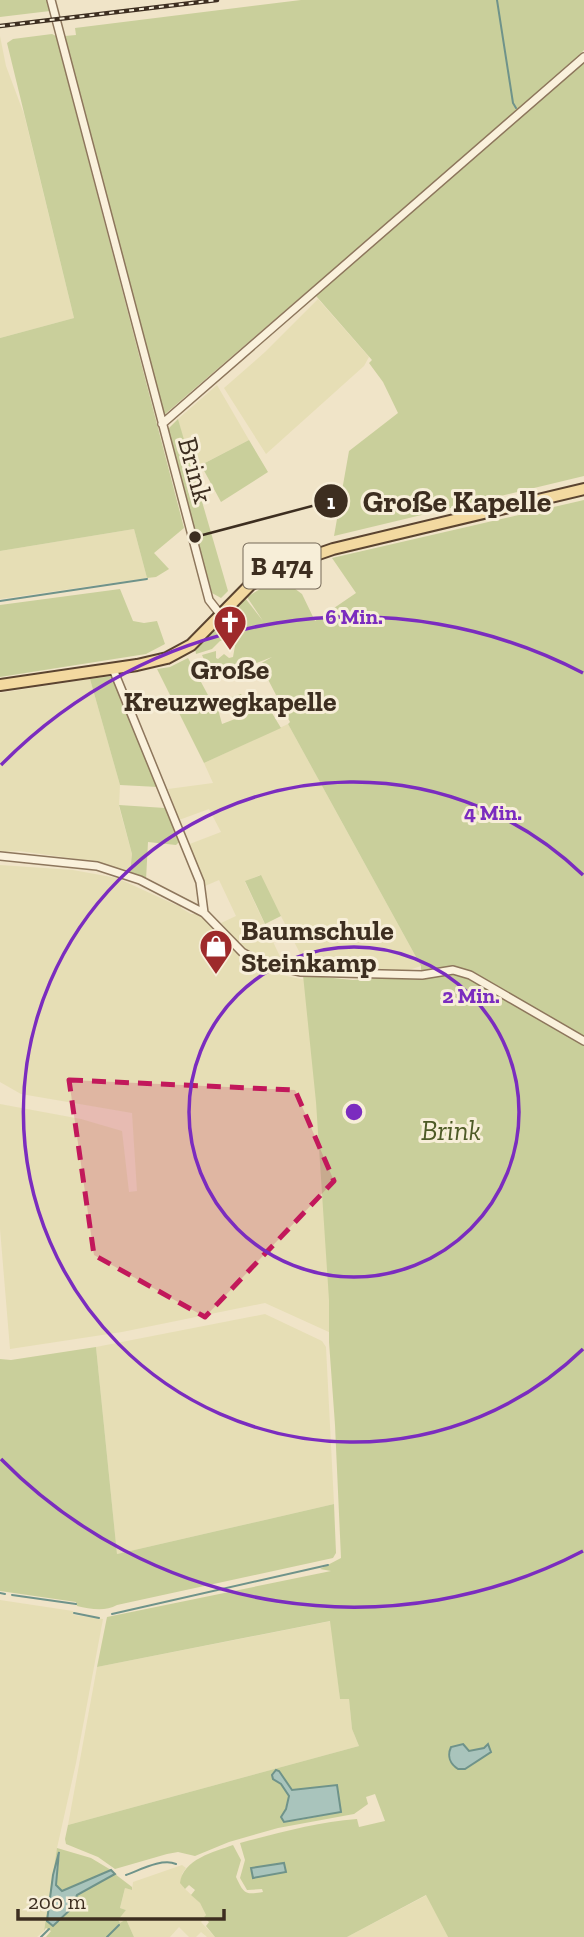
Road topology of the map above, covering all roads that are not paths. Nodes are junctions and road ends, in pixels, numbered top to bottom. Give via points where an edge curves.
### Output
1 (51, 0) edge
2 (584, 57) edge
3 (162, 424) junction
4 (584, 489) edge
5 (220, 614) junction
6 (113, 669) junction
7 (0, 685) edge
8 (0, 856) edge
9 (204, 913) junction
10 (584, 1041) edge

1 - 3 street, Brink
2 - 3 street
3 - 5 street, Brink via 209,600
4 - 5 main road, B 474 via 300,559 250,585
5 - 6 main road, B 474 via 181,652
6 - 7 main road, B 474
6 - 9 street via 200,882
8 - 9 street via 108,869 156,887
9 - 10 street via 242,952 261,963 341,974 422,975 453,970 470,975

